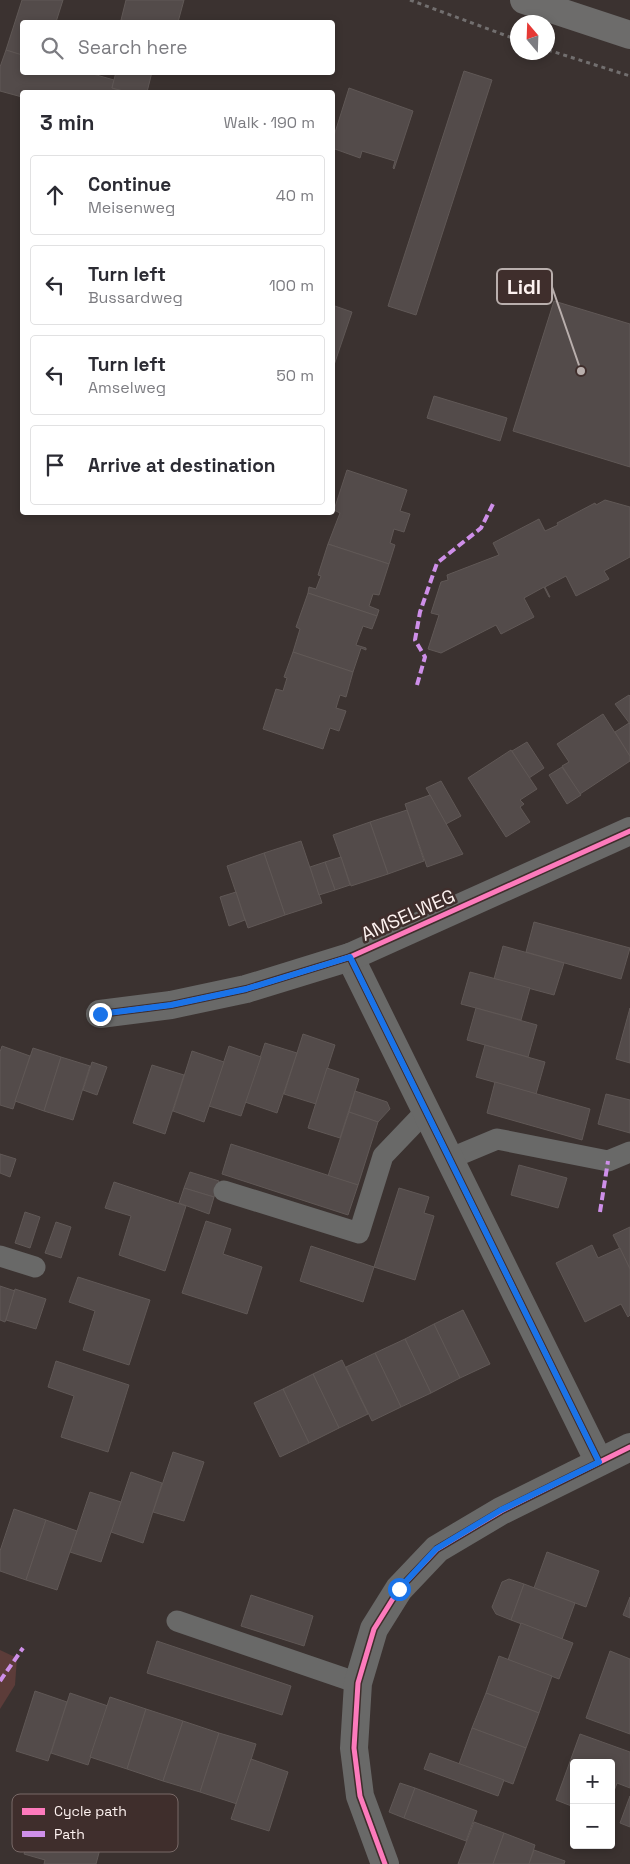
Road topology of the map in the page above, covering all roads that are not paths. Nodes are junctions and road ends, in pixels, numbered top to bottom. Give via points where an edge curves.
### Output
1 (524, 0) edge
2 (630, 36) edge
3 (630, 831) edge
4 (350, 957) junction
5 (100, 1014) dead end
6 (426, 1111) junction
7 (630, 1152) edge
8 (449, 1159) junction
9 (224, 1191) dead end
10 (0, 1256) edge
11 (35, 1267) dead end
12 (630, 1447) edge
13 (599, 1462) junction
14 (177, 1621) dead end
15 (358, 1683) junction
16 (385, 1864) edge

1 - 2 main road
3 - 4 street, AMSELWEG
4 - 5 street, AMSELWEG via 246,989 171,1005
4 - 6 street
6 - 8 street
6 - 9 lane via 383,1156 359,1233
7 - 8 lane via 608,1161 497,1139
8 - 13 street
10 - 11 lane
12 - 13 street
13 - 15 street via 501,1510 436,1549 399,1589 374,1629
14 - 15 lane
15 - 16 street via 354,1748 360,1796

